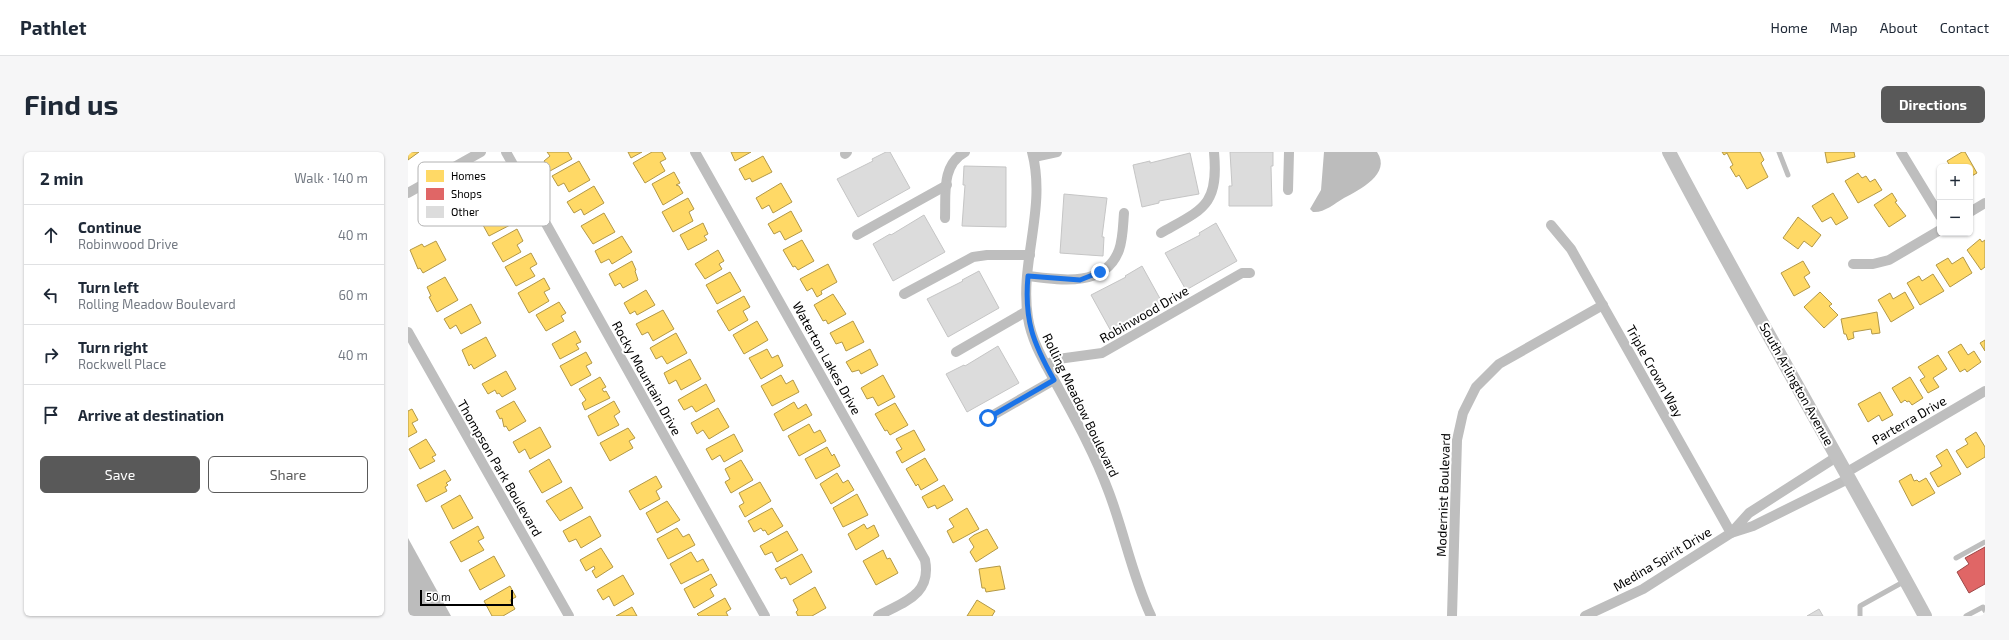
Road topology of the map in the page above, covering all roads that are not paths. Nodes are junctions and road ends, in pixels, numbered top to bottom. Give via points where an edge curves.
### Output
1 (481, 152) edge
2 (506, 152) edge
3 (695, 152) edge
4 (965, 152) edge
5 (1057, 152) edge
6 (1214, 152) edge
7 (1289, 152) edge
8 (1669, 152) edge
9 (1779, 152) edge
10 (1901, 152) edge
11 (1033, 155) edge
12 (463, 162) edge
13 (512, 162) edge
14 (1788, 175) dead end
15 (947, 185) junction
16 (418, 187) edge
17 (1288, 190) dead end
18 (408, 193) edge
19 (1985, 203) edge
20 (1973, 210) edge
21 (1937, 211) edge
22 (1124, 213) dead end
23 (946, 218) dead end
24 (1551, 225) dead end
25 (547, 226) edge
26 (1937, 232) edge
27 (1161, 233) dead end
28 (857, 235) dead end
29 (1030, 255) junction
30 (1853, 264) dead end
31 (1250, 273) dead end
32 (1028, 276) junction
33 (904, 294) dead end
34 (1603, 305) junction
35 (1027, 311) junction
36 (408, 332) edge
37 (956, 352) dead end
38 (1046, 365) junction
39 (1054, 380) junction
40 (1985, 391) edge
41 (988, 418) dead end
42 (1838, 456) junction
43 (1848, 475) junction
44 (1731, 533) junction
45 (1985, 542) edge
46 (1956, 558) dead end
47 (1906, 581) junction
48 (1984, 608) edge
49 (569, 616) edge
50 (765, 616) edge
51 (878, 616) edge
52 (1151, 616) edge
53 (1452, 616) edge
54 (1585, 616) edge
55 (1860, 616) edge
56 (1925, 616) edge
57 (1966, 616) edge

1 - 12 street
2 - 13 street, Rocky Mountain Drive
3 - 51 street, Waterton Lakes Drive via 921,551 927,570 926,580 921,589
4 - 15 street via 952,162
5 - 11 street
6 - 27 street via 1215,183 1208,203 1198,212
7 - 17 street
8 - 42 main road, South Arlington Avenue
9 - 14 lane
10 - 21 street
11 - 29 street, Rolling Meadow Boulevard via 1037,185
15 - 23 street
15 - 28 street
16 - 18 street
19 - 20 street
22 - 32 street via 1119,251 1113,261 1100,272 1080,280
24 - 34 street, Triple Crown Way via 1571,248
25 - 50 street, Rocky Mountain Drive
26 - 30 street via 1889,260 1873,264
29 - 32 street, Rolling Meadow Boulevard
29 - 33 street via 973,257
31 - 38 street, Robinwood Drive via 1242,273 1102,353 1058,359
32 - 35 street, Rolling Meadow Boulevard
34 - 44 street, Triple Crown Way
34 - 53 street, Modernist Boulevard via 1499,364 1476,387 1463,413 1457,440
35 - 37 street
35 - 38 street, Rolling Meadow Boulevard via 1033,340
36 - 49 street, Thompson Park Boulevard
38 - 39 street, Rolling Meadow Boulevard
39 - 41 street
39 - 52 street, Rolling Meadow Boulevard via 1108,490
40 - 43 street, Parterra Drive
42 - 43 main road, South Arlington Avenue
42 - 44 street, Medina Spirit Drive via 1749,513
43 - 44 street, Medina Spirit Drive via 1753,526
43 - 47 main road, South Arlington Avenue
44 - 54 street, Medina Spirit Drive via 1643,589
45 - 46 lane
47 - 55 lane via 1860,606
47 - 56 main road, South Arlington Avenue
48 - 57 lane

